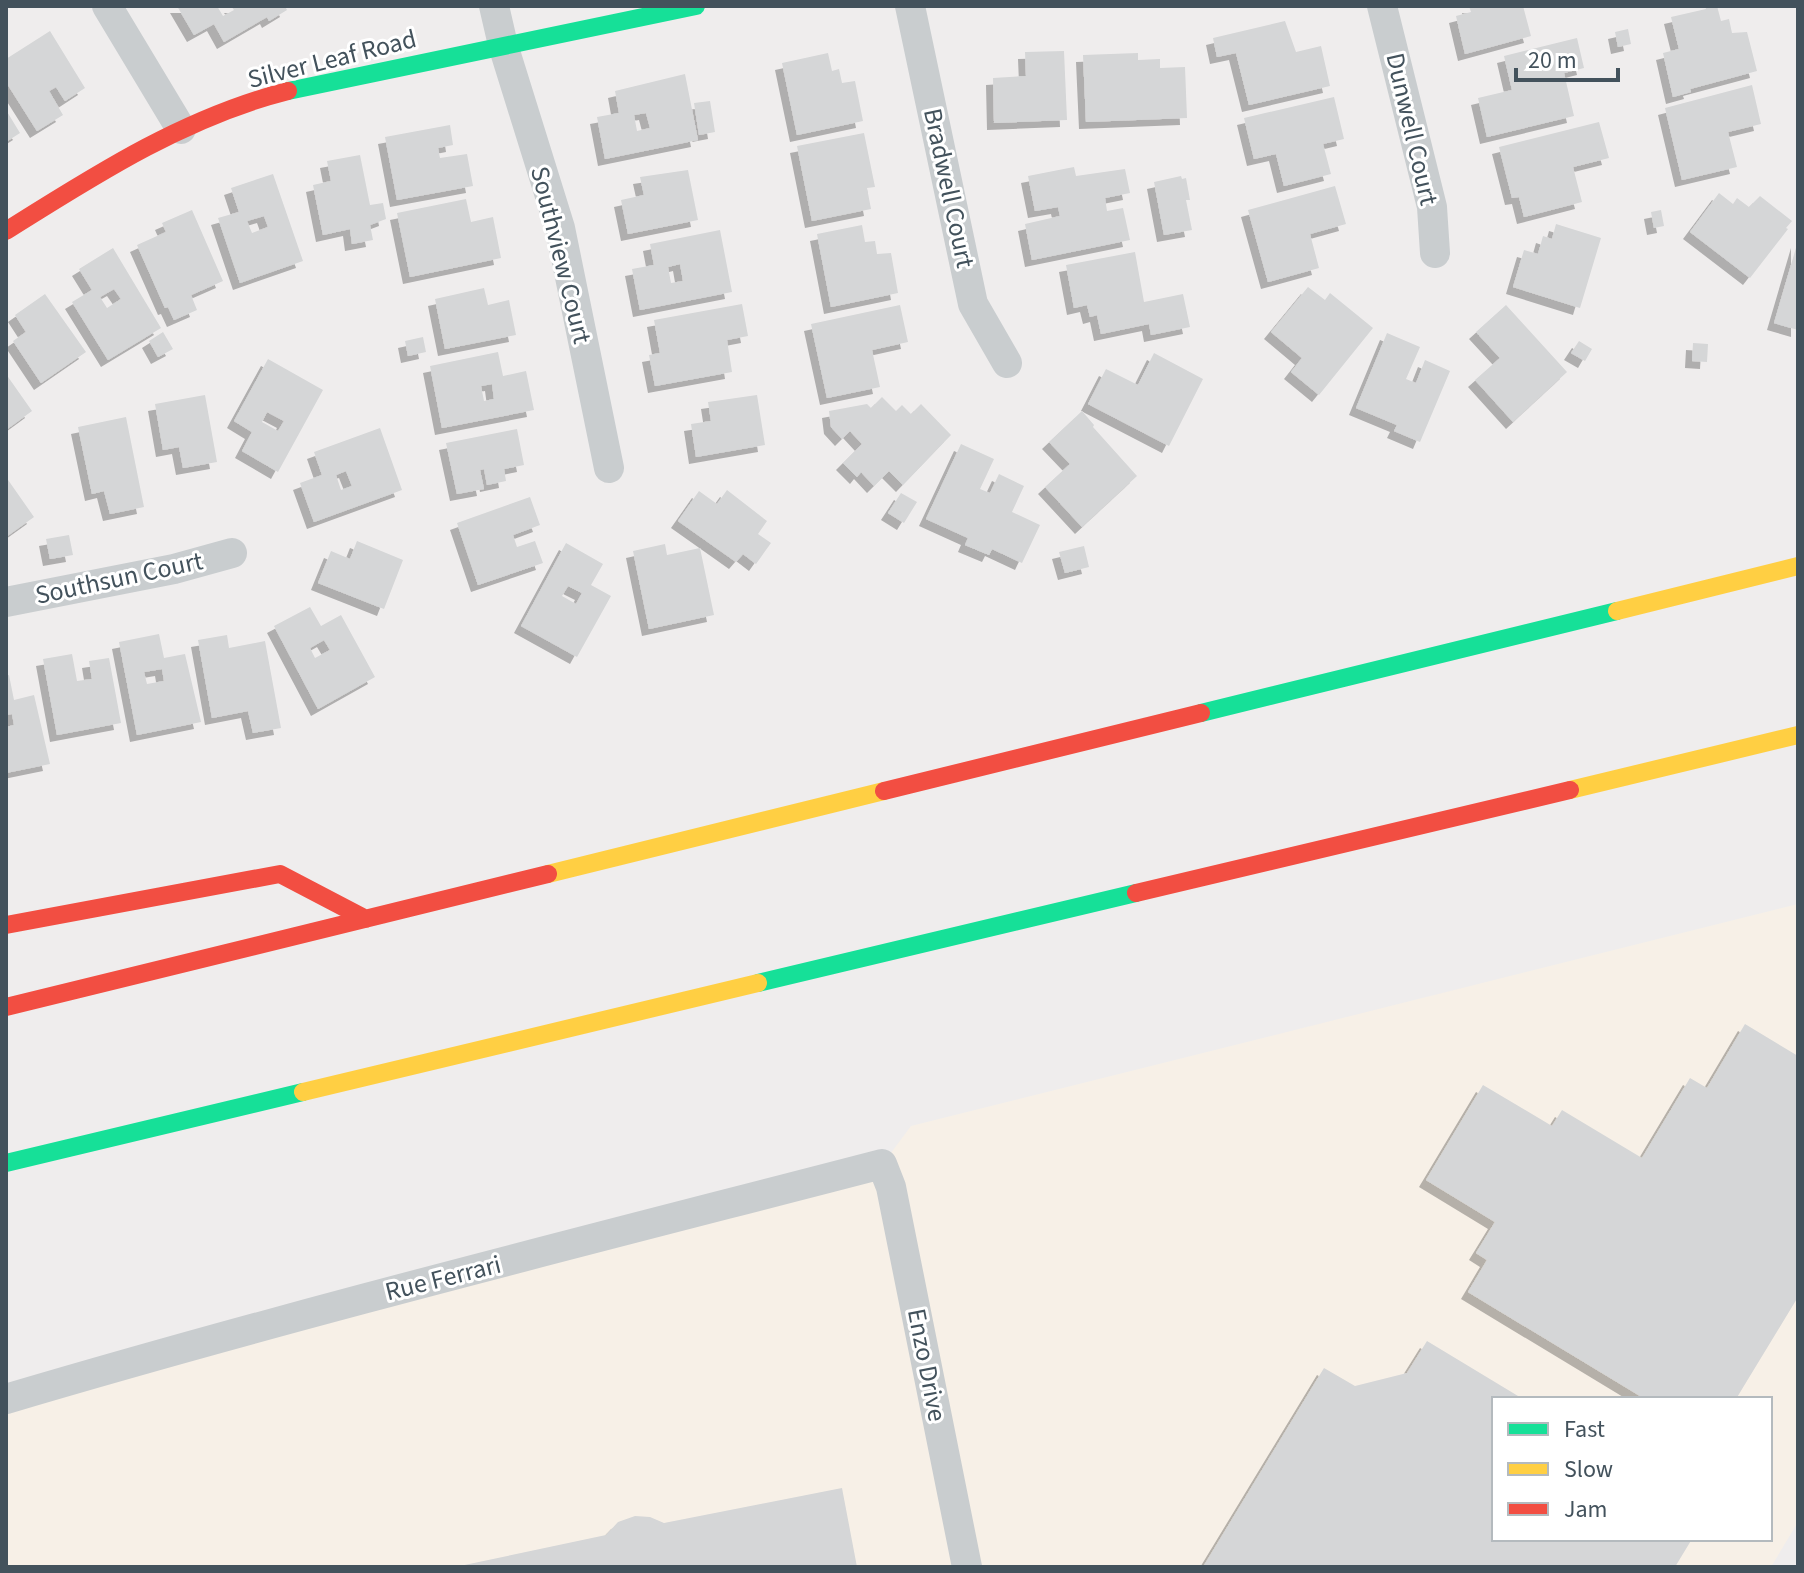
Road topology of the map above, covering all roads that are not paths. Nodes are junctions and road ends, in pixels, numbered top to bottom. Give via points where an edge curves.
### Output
1 (107, 6) edge
2 (494, 6) edge
3 (696, 6) edge
4 (910, 6) edge
5 (1382, 6) edge
6 (503, 45) junction
7 (181, 129) junction
8 (6, 231) edge
9 (1435, 253) dead end
10 (1007, 363) dead end
11 (609, 468) dead end
12 (232, 553) dead end
13 (1798, 566) edge
14 (6, 602) edge
15 (1798, 735) edge
16 (366, 919) junction
17 (6, 925) edge
18 (6, 1007) edge
19 (6, 1163) edge
20 (882, 1164) joint
21 (6, 1399) edge
22 (967, 1567) edge

1 - 7 street
2 - 6 street, Southview Court
3 - 6 main road, Silver Leaf Road
4 - 10 street, Bradwell Court via 973,304
5 - 9 street, Dunwell Court via 1432,207
6 - 7 main road, Silver Leaf Road via 284,92
6 - 11 street, Southview Court via 560,228
7 - 8 main road, Silver Leaf Road
12 - 14 street, Southsun Court
13 - 16 main road
15 - 19 main road
16 - 17 main road via 280,874
16 - 18 main road
20 - 21 street, Rue Ferrari via 323,1308
20 - 22 street, Enzo Drive via 891,1187

